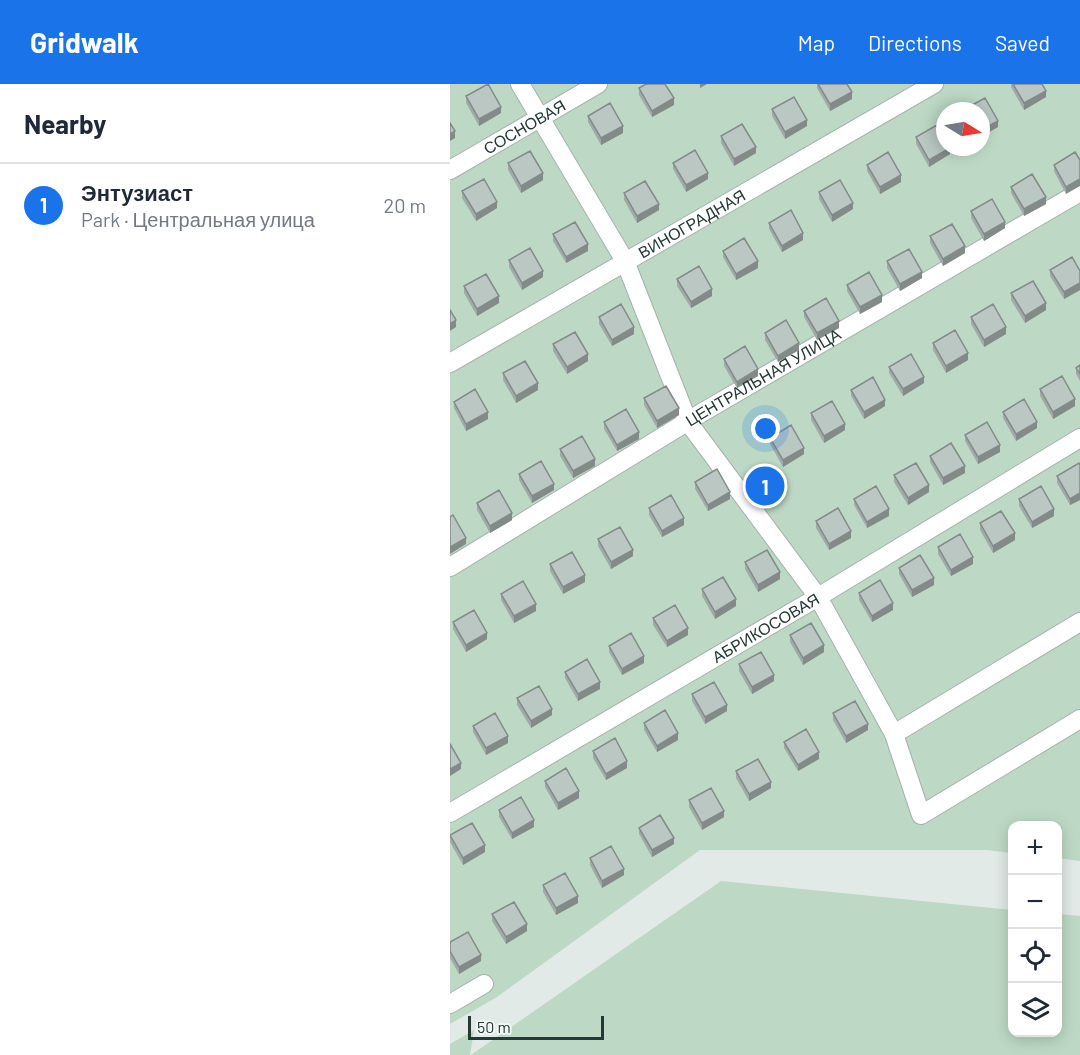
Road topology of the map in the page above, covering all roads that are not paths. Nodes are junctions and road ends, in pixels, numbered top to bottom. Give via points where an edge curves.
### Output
1 (519, 84) edge
2 (598, 84) edge
3 (934, 84) edge
4 (540, 118) junction
5 (450, 170) edge
6 (1080, 192) edge
7 (625, 261) junction
8 (450, 363) edge
9 (688, 422) junction
10 (1080, 438) edge
11 (450, 567) edge
12 (818, 597) junction
13 (1080, 622) edge
14 (1080, 719) edge
15 (894, 734) junction
16 (450, 813) edge
17 (484, 984) dead end
18 (450, 1004) edge

1 - 4 street
2 - 4 street, СОСНОВАЯ
3 - 7 street, ВИНОГРАДНАЯ
4 - 5 street, СОСНОВАЯ
4 - 7 street
6 - 9 street, ЦЕНТРАЛЬНАЯ УЛИЦА
7 - 8 street, ВИНОГРАДНАЯ
7 - 9 street
9 - 11 street, ЦЕНТРАЛЬНАЯ УЛИЦА
9 - 12 street
10 - 12 street, АБРИКОСОВАЯ
12 - 15 street
12 - 16 street, АБРИКОСОВАЯ
13 - 15 street
14 - 15 street via 921,815
17 - 18 street

